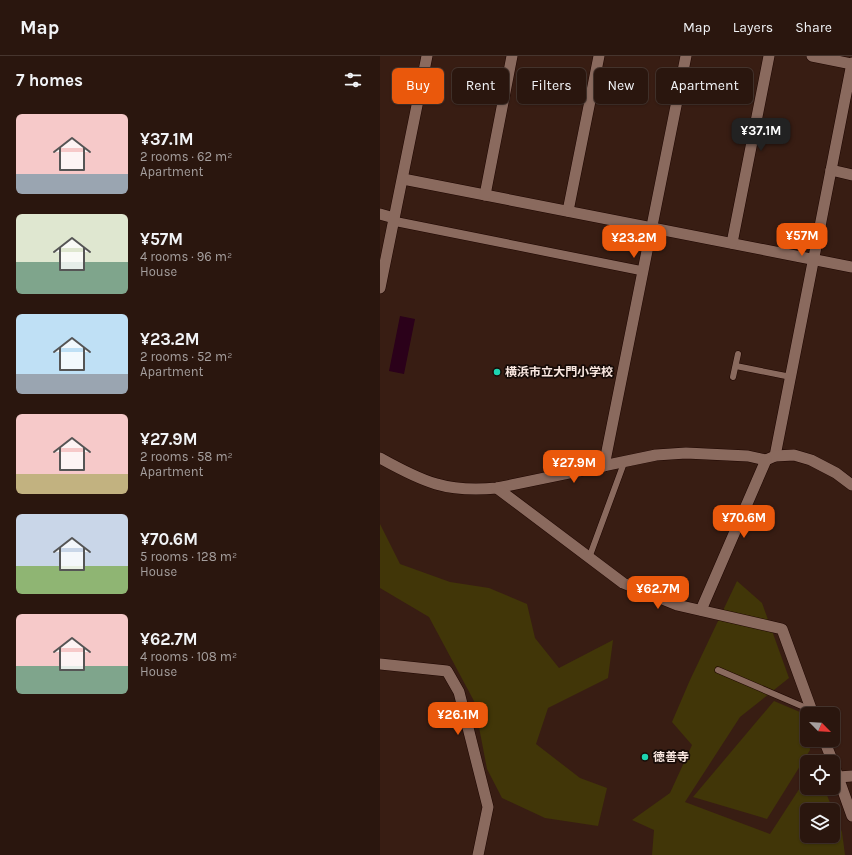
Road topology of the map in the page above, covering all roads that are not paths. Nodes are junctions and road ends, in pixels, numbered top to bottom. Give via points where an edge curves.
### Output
1 (428, 56) edge
2 (512, 56) edge
3 (599, 56) edge
4 (686, 56) edge
5 (769, 56) edge
6 (812, 56) edge
7 (852, 63) edge
8 (831, 170) junction
9 (852, 175) edge
10 (403, 179) junction
11 (485, 195) junction
12 (568, 211) junction
13 (380, 214) edge
14 (394, 219) junction
15 (652, 228) junction
16 (732, 243) junction
17 (814, 259) junction
18 (852, 266) edge
19 (643, 271) junction
20 (380, 288) edge
21 (738, 354) dead end
22 (736, 366) junction
23 (733, 377) dead end
24 (791, 377) junction
25 (380, 458) edge
26 (771, 458) junction
27 (624, 462) junction
28 (604, 466) junction
29 (852, 486) edge
30 (497, 488) junction
31 (589, 558) junction
32 (701, 610) junction
33 (380, 664) edge
34 (718, 670) dead end
35 (801, 707) edge
36 (810, 707) edge
37 (852, 776) edge
38 (840, 777) edge
39 (840, 780) edge
40 (852, 816) edge
41 (478, 855) edge

1 - 10 street
2 - 11 street
3 - 12 street
4 - 15 street
5 - 16 street
6 - 7 street
7 - 8 street
8 - 9 street
8 - 17 street
10 - 11 street
10 - 14 street
11 - 12 street
12 - 15 street
13 - 14 street
14 - 19 street
14 - 20 street
15 - 16 street
15 - 19 street
16 - 17 street
17 - 18 street
17 - 24 street
19 - 28 street
21 - 22 lane
22 - 23 lane
22 - 24 lane
24 - 26 street
25 - 30 street via 427,481 454,489
26 - 27 street via 686,453 656,455
26 - 29 street via 794,455 811,460 836,473
26 - 32 street
27 - 28 street
27 - 31 lane
28 - 30 street
30 - 31 street
31 - 32 street via 623,583 677,605
32 - 36 street via 782,629
33 - 41 street via 447,671 459,692 488,808
34 - 35 lane
37 - 38 street
39 - 40 street

